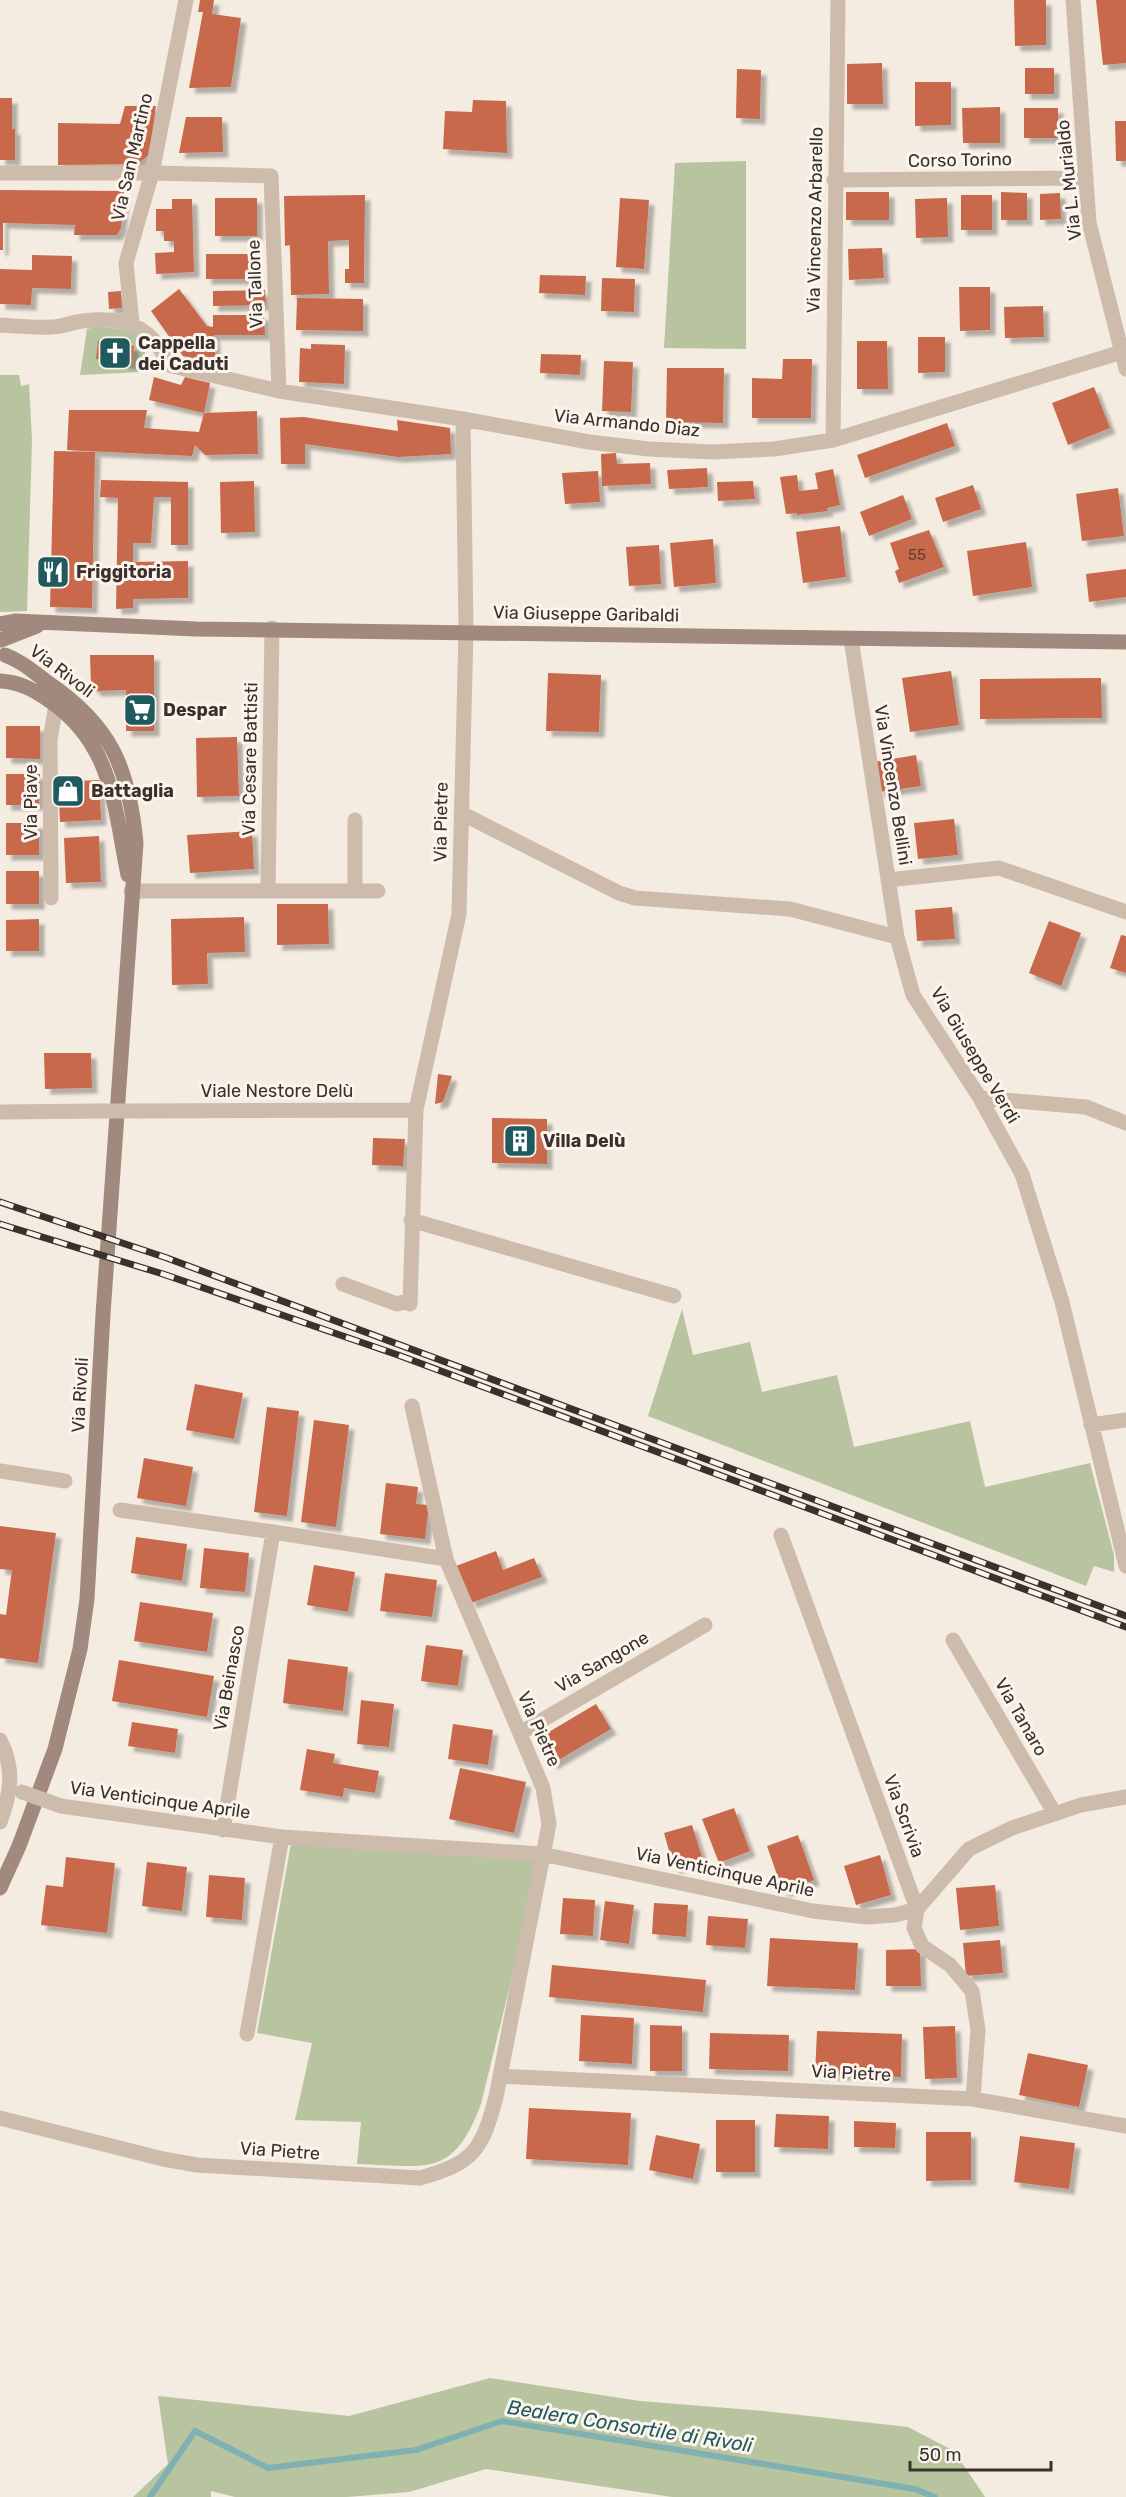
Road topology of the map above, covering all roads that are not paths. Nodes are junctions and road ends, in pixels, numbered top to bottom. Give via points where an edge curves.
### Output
1 (186, 0) edge
2 (838, 0) edge
3 (1073, 0) edge
4 (152, 172) junction
5 (0, 173) edge
6 (1086, 178) junction
7 (834, 180) junction
8 (132, 323) junction
9 (0, 325) edge
10 (1122, 352) junction
11 (1126, 369) edge
12 (279, 391) junction
13 (463, 419) junction
14 (833, 440) junction
15 (46, 623) junction
16 (0, 624) edge
17 (272, 628) junction
18 (466, 631) junction
19 (850, 639) junction
20 (1126, 642) edge
21 (2, 645) edge
22 (0, 671) edge
23 (0, 681) edge
24 (56, 705) junction
25 (461, 813) junction
26 (355, 820) dead end
27 (888, 880) junction
28 (131, 891) junction
29 (268, 891) junction
30 (355, 891) junction
31 (378, 891) dead end
32 (51, 898) dead end
33 (1126, 912) edge
34 (897, 937) junction
35 (980, 1098) junction
36 (416, 1110) junction
37 (0, 1112) edge
38 (1126, 1123) edge
39 (411, 1220) junction
40 (343, 1284) dead end
41 (674, 1296) dead end
42 (412, 1406) dead end
43 (1126, 1420) edge
44 (1091, 1425) junction
45 (0, 1471) edge
46 (65, 1481) dead end
47 (120, 1510) dead end
48 (273, 1532) junction
49 (781, 1535) dead end
50 (446, 1558) junction
51 (1126, 1566) edge
52 (705, 1625) dead end
53 (954, 1640) dead end
54 (520, 1733) junction
55 (0, 1740) edge
56 (11, 1790) edge
57 (1126, 1797) edge
58 (1055, 1814) junction
59 (0, 1822) edge
60 (223, 1830) junction
61 (282, 1837) junction
62 (542, 1854) junction
63 (0, 1888) edge
64 (917, 1909) junction
65 (247, 2034) dead end
66 (500, 2076) junction
67 (973, 2098) junction
68 (0, 2118) edge
69 (1126, 2126) edge

1 - 4 street, Via San Martino
2 - 7 street, Via Vincenzo Arbarello
3 - 6 street, Via L. Murialdo
4 - 5 street
4 - 8 street, Via San Martino via 126,263
4 - 12 street, Via Tallone via 271,176
6 - 7 street, Corso Torino
6 - 10 street, Via L. Murialdo via 1089,222
7 - 14 street, Via Vincenzo Arbarello
8 - 9 street via 107,320 52,327
8 - 12 street, Via Armando Diaz via 153,339 168,365
10 - 11 street, Via L. Murialdo
10 - 14 street, Via Armando Diaz
12 - 13 street, Via Armando Diaz
13 - 14 street, Via Armando Diaz via 589,442 660,450 774,449
13 - 18 street, Via Pietre
15 - 16 street, Via Giuseppe Garibaldi
15 - 17 street, Via Giuseppe Garibaldi
15 - 21 street, Via Giuseppe Garibaldi
17 - 18 street, Via Giuseppe Garibaldi
17 - 29 street, Via Cesare Battisti
18 - 19 street, Via Giuseppe Garibaldi
18 - 25 street, Via Pietre
19 - 20 street, Via Giuseppe Garibaldi
19 - 27 street, Via Vincenzo Bellini
21 - 22 street
21 - 28 street, Via Rivoli via 72,699 95,721 111,746 126,779 133,809 136,843
23 - 24 street, Via Rivoli via 31,688
24 - 28 street, Via Rivoli via 84,733 111,784
24 - 32 street, Via Piave via 50,739
25 - 34 street via 635,898 790,909
25 - 36 street, Via Pietre via 459,914
26 - 30 street
27 - 33 street via 999,868
27 - 34 street, Via Vincenzo Bellini
28 - 29 street
28 - 63 street, Via Rivoli via 87,1599 80,1649 55,1749
29 - 30 street
30 - 31 street
34 - 35 street, Via Giuseppe Verdi via 914,995
35 - 38 street via 1086,1107
35 - 44 street, Via Giuseppe Verdi via 1022,1174 1062,1302
36 - 37 street, Viale Nestore Delù, bridge
36 - 39 street, Via Pietre
39 - 40 street, Via Pietre via 410,1302 398,1304
39 - 41 street
42 - 50 street, Via Pietre
43 - 44 street
44 - 51 street, Via Giuseppe Verdi
45 - 46 street
47 - 48 street
48 - 50 street
48 - 60 street, Via Beinasco
49 - 64 street, Via Scrivia
50 - 54 street, Via Pietre
52 - 54 street, Via Sangone
53 - 58 street, Via Tanaro
54 - 62 street, Via Pietre via 543,1788 549,1824
55 - 56 street via 10,1765
56 - 59 street
56 - 60 street, Via Venticinque Aprile, bridge via 61,1806
57 - 58 street
58 - 64 street via 1012,1828 969,1850
60 - 61 street, Via Venticinque Aprile
61 - 62 street, Via Venticinque Aprile
61 - 65 street
62 - 64 street, Via Venticinque Aprile via 813,1911 867,1917 895,1916
62 - 66 street, Via Pietre
64 - 67 street, Via Scrivia via 914,1928 922,1946 950,1965 972,1991 978,2030
66 - 67 street, Via Pietre
66 - 68 street, Via Pietre via 487,2133 477,2147 450,2170 420,2178 197,2165
67 - 69 street, Via Pietre

